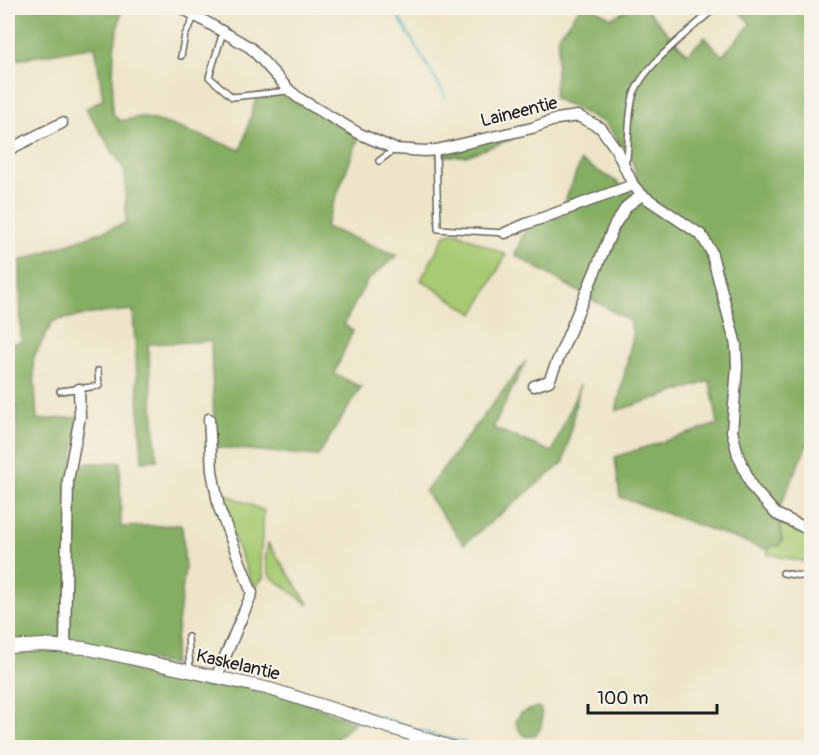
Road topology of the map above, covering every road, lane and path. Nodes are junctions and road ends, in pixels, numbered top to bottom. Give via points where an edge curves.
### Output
1 (182, 8) edge
2 (715, 8) edge
3 (195, 16) junction
4 (223, 32) junction
5 (181, 57) dead end
6 (290, 91) junction
7 (62, 123) dead end
8 (394, 149) junction
9 (8, 150) edge
10 (436, 150) junction
11 (379, 161) dead end
12 (623, 165) junction
13 (633, 185) junction
14 (642, 195) junction
15 (505, 233) joint
16 (98, 371) dead end
17 (534, 386) dead end
18 (79, 389) junction
19 (60, 391) dead end
20 (209, 418) dead end
21 (812, 531) edge
22 (783, 573) dead end
23 (812, 578) edge
24 (188, 637) dead end
25 (65, 645) junction
26 (8, 647) edge
27 (190, 672) junction
28 (216, 678) junction
29 (454, 747) edge

1 - 3 street, Laineentie
2 - 12 lane via 640,80 633,96
3 - 4 street, Laineentie
3 - 5 lane via 185,35
4 - 6 street, Laineentie via 251,48
4 - 6 lane via 209,77 232,98
6 - 8 street, Laineentie via 360,134
7 - 9 street
8 - 10 street, Laineentie
8 - 11 lane
10 - 12 street, Laineentie via 578,116 601,128
10 - 15 lane via 438,229
12 - 13 street, Laineentie
13 - 14 street, Laineentie
13 - 15 street
14 - 17 street via 627,206 614,225 549,381
14 - 21 street, Laineentie via 701,236 711,251 736,345 732,431 738,455 752,487 776,514
16 - 18 lane via 99,387
18 - 19 lane
18 - 25 street via 80,417 68,480
20 - 28 street via 219,508 252,593
22 - 23 lane
24 - 27 lane
25 - 26 street, Kaskelantie
25 - 27 street, Kaskelantie
27 - 28 street, Kaskelantie
28 - 29 street, Kaskelantie via 270,689

